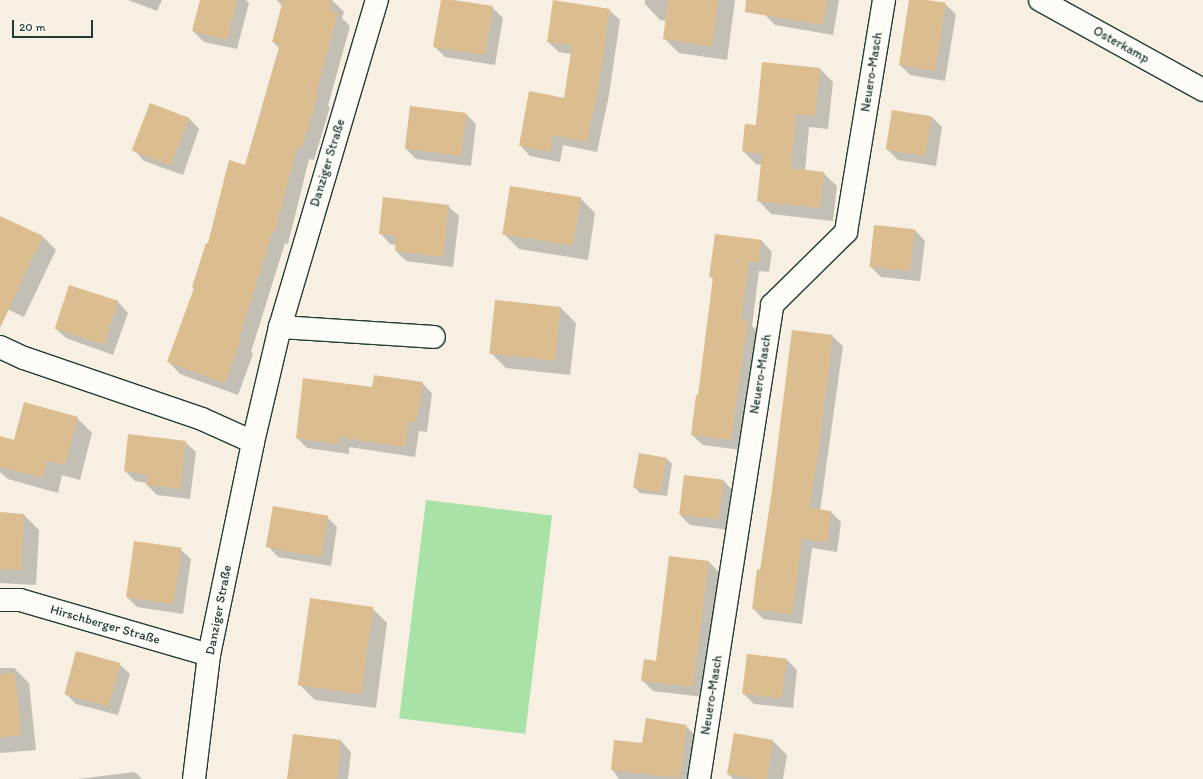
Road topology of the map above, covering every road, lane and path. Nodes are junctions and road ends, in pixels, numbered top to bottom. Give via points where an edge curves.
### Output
1 (377, 0) edge
2 (884, 0) edge
3 (1040, 0) edge
4 (1203, 90) edge
5 (280, 327) junction
6 (434, 337) dead end
7 (0, 347) edge
8 (253, 442) junction
9 (0, 600) edge
10 (210, 655) junction
11 (194, 779) edge
12 (699, 779) edge

1 - 5 street, Danziger Straße
2 - 12 street, Neuero-Masch via 846,232 772,305
3 - 4 street, Osterkamp
5 - 6 street
5 - 8 street, Danziger Straße
7 - 8 street via 30,360 202,419
8 - 10 street, Danziger Straße
9 - 10 street, Hirschberger Straße via 20,600
10 - 11 street, Danziger Straße

